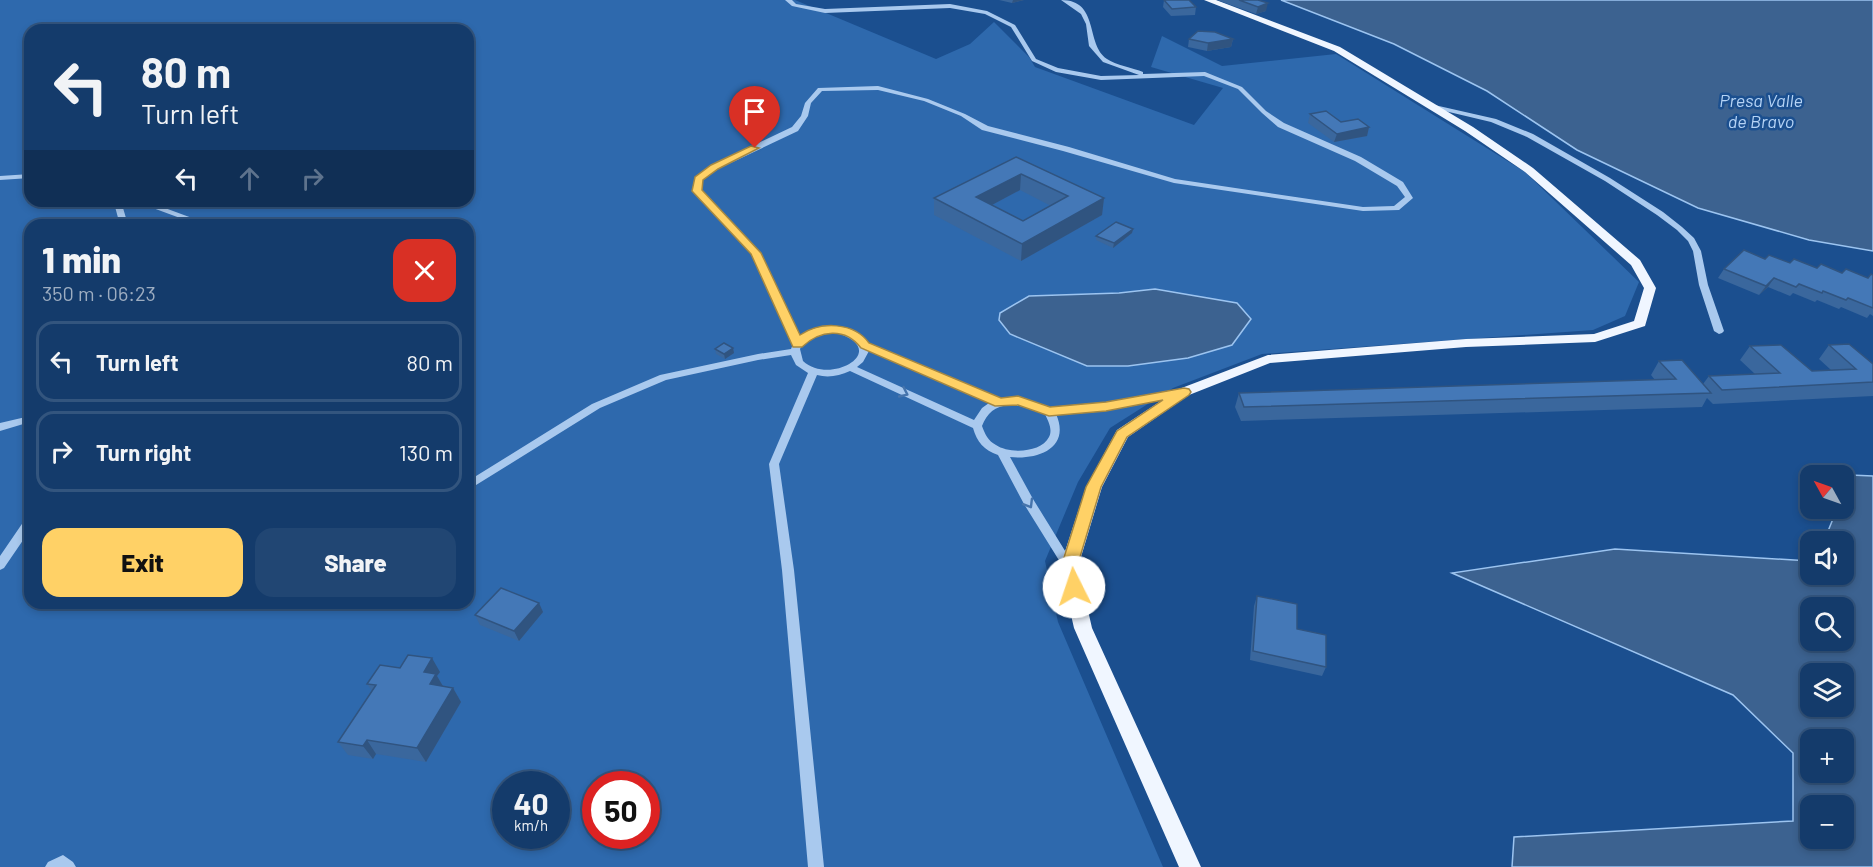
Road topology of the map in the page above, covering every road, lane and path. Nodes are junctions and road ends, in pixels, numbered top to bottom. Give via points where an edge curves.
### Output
1 (788, 0) edge
2 (1065, 0) edge
3 (1208, 0) edge
4 (1149, 76) junction
5 (1429, 106) junction
6 (24, 176) edge
7 (0, 178) edge
8 (155, 207) edge
9 (190, 219) edge
10 (1719, 331) dead end
11 (865, 346) junction
12 (796, 348) junction
13 (851, 368) junction
14 (813, 372) junction
15 (1184, 392) junction
16 (999, 402) junction
17 (1049, 411) junction
18 (24, 421) edge
19 (977, 426) junction
20 (0, 427) edge
21 (1002, 452) junction
22 (474, 482) edge
23 (24, 530) edge
24 (0, 565) edge
25 (1069, 567) junction
26 (53, 867) edge
27 (68, 867) edge
28 (816, 867) edge
29 (1191, 867) edge

1 - 4 street via 794,5 825,11 950,6 987,13 1013,26 1034,60 1056,70 1101,78
2 - 4 street via 1085,12 1091,25 1092,46 1105,61
3 - 5 main road via 1337,49
4 - 12 street via 1205,74 1240,88 1281,125 1358,159 1400,184 1409,198 1395,208 1363,209 1174,181 985,128 926,100 878,88 820,89 795,129 698,179 697,191 756,253
5 - 10 street via 1512,128 1540,141 1649,206 1689,237 1700,256 1701,278
5 - 15 main road via 1529,170 1636,263 1650,288 1640,323 1595,338 1466,343 1268,359
6 - 7 street
8 - 9 street
11 - 12 street via 859,337 834,329 807,336
11 - 13 street via 860,362
11 - 16 street
12 - 14 street via 796,360
12 - 22 street via 663,377 596,406
13 - 14 street via 826,374
13 -> 19 street
14 - 28 street via 774,464
15 - 17 street
15 - 25 main road via 1122,434 1094,487
16 - 17 street via 1018,400
16 - 19 street via 980,416
17 - 21 street via 1057,430 1045,448 1017,455
18 - 20 street
19 - 21 street via 984,441
21 -> 25 street
23 - 24 street
25 - 29 main road via 1083,628
26 - 27 street via 63,863

